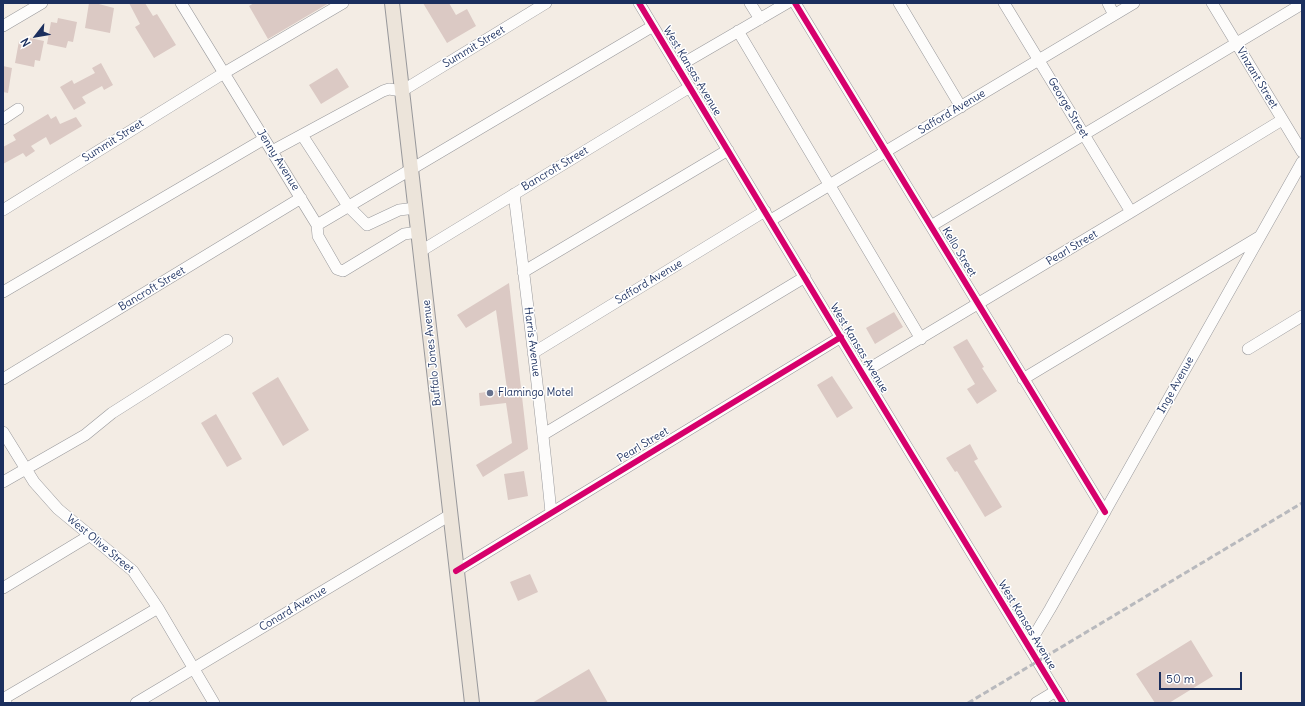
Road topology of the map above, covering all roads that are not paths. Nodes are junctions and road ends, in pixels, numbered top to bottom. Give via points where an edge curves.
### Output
1 (42, 3) edge
2 (181, 3) edge
3 (343, 3) edge
4 (392, 3) edge
5 (546, 3) edge
6 (639, 3) edge
7 (750, 3) edge
8 (787, 3) edge
9 (795, 3) edge
10 (899, 3) edge
11 (1004, 3) edge
12 (1108, 3) edge
13 (1134, 3) edge
14 (1212, 3) edge
15 (1302, 4) edge
16 (1114, 15) junction
17 (760, 19) junction
18 (3, 26) edge
19 (653, 26) junction
20 (738, 31) junction
21 (1236, 43) junction
22 (1039, 61) junction
23 (677, 67) junction
24 (224, 73) junction
25 (690, 87) junction
26 (402, 91) junction
27 (961, 107) junction
28 (18, 109) dead end
29 (3, 119) edge
30 (1282, 120) junction
31 (302, 135) junction
32 (1084, 135) junction
33 (264, 139) junction
34 (728, 150) junction
35 (272, 151) junction
36 (886, 151) junction
37 (1302, 152) edge
38 (1302, 162) edge
39 (411, 169) junction
40 (829, 185) junction
41 (514, 194) junction
42 (301, 198) junction
43 (348, 206) junction
44 (416, 208) junction
45 (3, 210) edge
46 (1131, 212) junction
47 (768, 216) junction
48 (317, 225) junction
49 (932, 226) junction
50 (418, 232) junction
51 (1260, 237) junction
52 (421, 251) junction
53 (523, 272) junction
54 (805, 277) junction
55 (3, 292) edge
56 (978, 304) junction
57 (1302, 316) edge
58 (841, 337) junction
59 (921, 339) junction
60 (227, 340) dead end
61 (1248, 349) dead end
62 (533, 353) junction
63 (862, 373) junction
64 (3, 379) edge
65 (1023, 379) junction
66 (3, 432) edge
67 (544, 434) junction
68 (26, 469) junction
69 (3, 482) edge
70 (1105, 512) junction
71 (551, 513) junction
72 (450, 515) junction
73 (89, 536) junction
74 (456, 570) junction
75 (3, 588) edge
76 (158, 608) junction
77 (1028, 646) junction
78 (193, 669) junction
79 (1056, 691) junction
80 (3, 699) edge
81 (6, 703) edge
82 (136, 703) edge
83 (214, 703) edge
84 (472, 703) edge
85 (1036, 703) edge
86 (1063, 703) edge

1 - 18 street
2 - 24 street, Jenny Avenue
3 - 24 street, Summit Street
4 - 26 main road, Buffalo Jones Avenue
5 - 26 street, Summit Street
6 - 19 street, West Kansas Avenue
7 - 17 street
8 - 17 street
9 - 36 street, Kello Street
10 - 27 street
11 - 22 street, George Street
12 - 16 street
13 - 16 street, Safford Avenue
14 - 21 street, Vinzant Street
15 - 21 street
16 - 22 street, Safford Avenue
17 - 20 street
19 - 23 street, West Kansas Avenue
19 - 39 street
20 - 23 street
20 - 40 street
21 - 30 street, Vinzant Street
21 - 32 street
22 - 27 street, Safford Avenue
22 - 32 street, George Street
23 - 25 street, West Kansas Avenue
24 - 33 street, Jenny Avenue
24 - 45 street, Summit Street
25 - 34 street, West Kansas Avenue
25 - 41 street, Bancroft Street
26 - 31 street via 382,91
26 - 39 main road, Buffalo Jones Avenue
27 - 36 street, Safford Avenue
28 - 29 street
30 - 37 street, Vinzant Street
30 - 46 street, Pearl Street
31 - 35 street
31 - 43 street
32 - 46 street, George Street
32 - 49 street
33 - 35 street, Jenny Avenue
33 - 55 street
34 - 47 street, West Kansas Avenue
34 - 53 street
35 - 42 street, Jenny Avenue
36 - 40 street, Safford Avenue
36 - 49 street, Kello Street
38 - 51 street, Inge Avenue
39 - 43 street
39 - 44 main road, Buffalo Jones Avenue
40 - 47 street, Safford Avenue
40 - 59 street
41 - 52 street, Bancroft Street
41 - 53 street, Harris Avenue
42 - 48 street, Jenny Avenue
42 - 64 street, Bancroft Street
43 - 44 street via 367,225 398,210
43 - 48 street
44 - 50 main road, Buffalo Jones Avenue
46 - 56 street, Pearl Street
47 - 54 street, West Kansas Avenue
47 - 62 street, Safford Avenue
48 - 50 street, Jenny Avenue via 318,236 337,270 340,271 404,234
49 - 56 street, Kello Street
50 - 52 main road, Buffalo Jones Avenue
51 - 65 street
51 - 70 street, Inge Avenue
52 - 72 main road, Buffalo Jones Avenue
53 - 62 street, Harris Avenue
54 - 58 street, West Kansas Avenue
54 - 67 street
56 - 59 street, Pearl Street
56 - 65 street, Kello Street
57 - 61 street
58 - 63 street, West Kansas Avenue
58 - 71 street, Pearl Street
59 - 63 street, Pearl Street
60 - 68 street via 112,413 85,435
62 - 67 street, Harris Avenue
63 - 77 street, West Kansas Avenue
65 - 70 street, Kello Street
66 - 68 street, West Olive Street
67 - 71 street, Harris Avenue
68 - 69 street
68 - 73 street, West Olive Street via 58,509
70 - 77 street, Inge Avenue
71 - 74 street, Pearl Street
72 - 74 main road, Buffalo Jones Avenue
72 - 78 street, Conard Avenue
73 - 75 street
73 - 76 street, West Olive Street via 133,571
74 - 84 main road, Buffalo Jones Avenue
76 - 78 street, West Olive Street
76 - 80 street
77 - 79 street, West Kansas Avenue
78 - 82 street, Conard Avenue
78 - 83 street, West Olive Street
79 - 85 street
79 - 86 street, West Kansas Avenue
80 - 81 street

